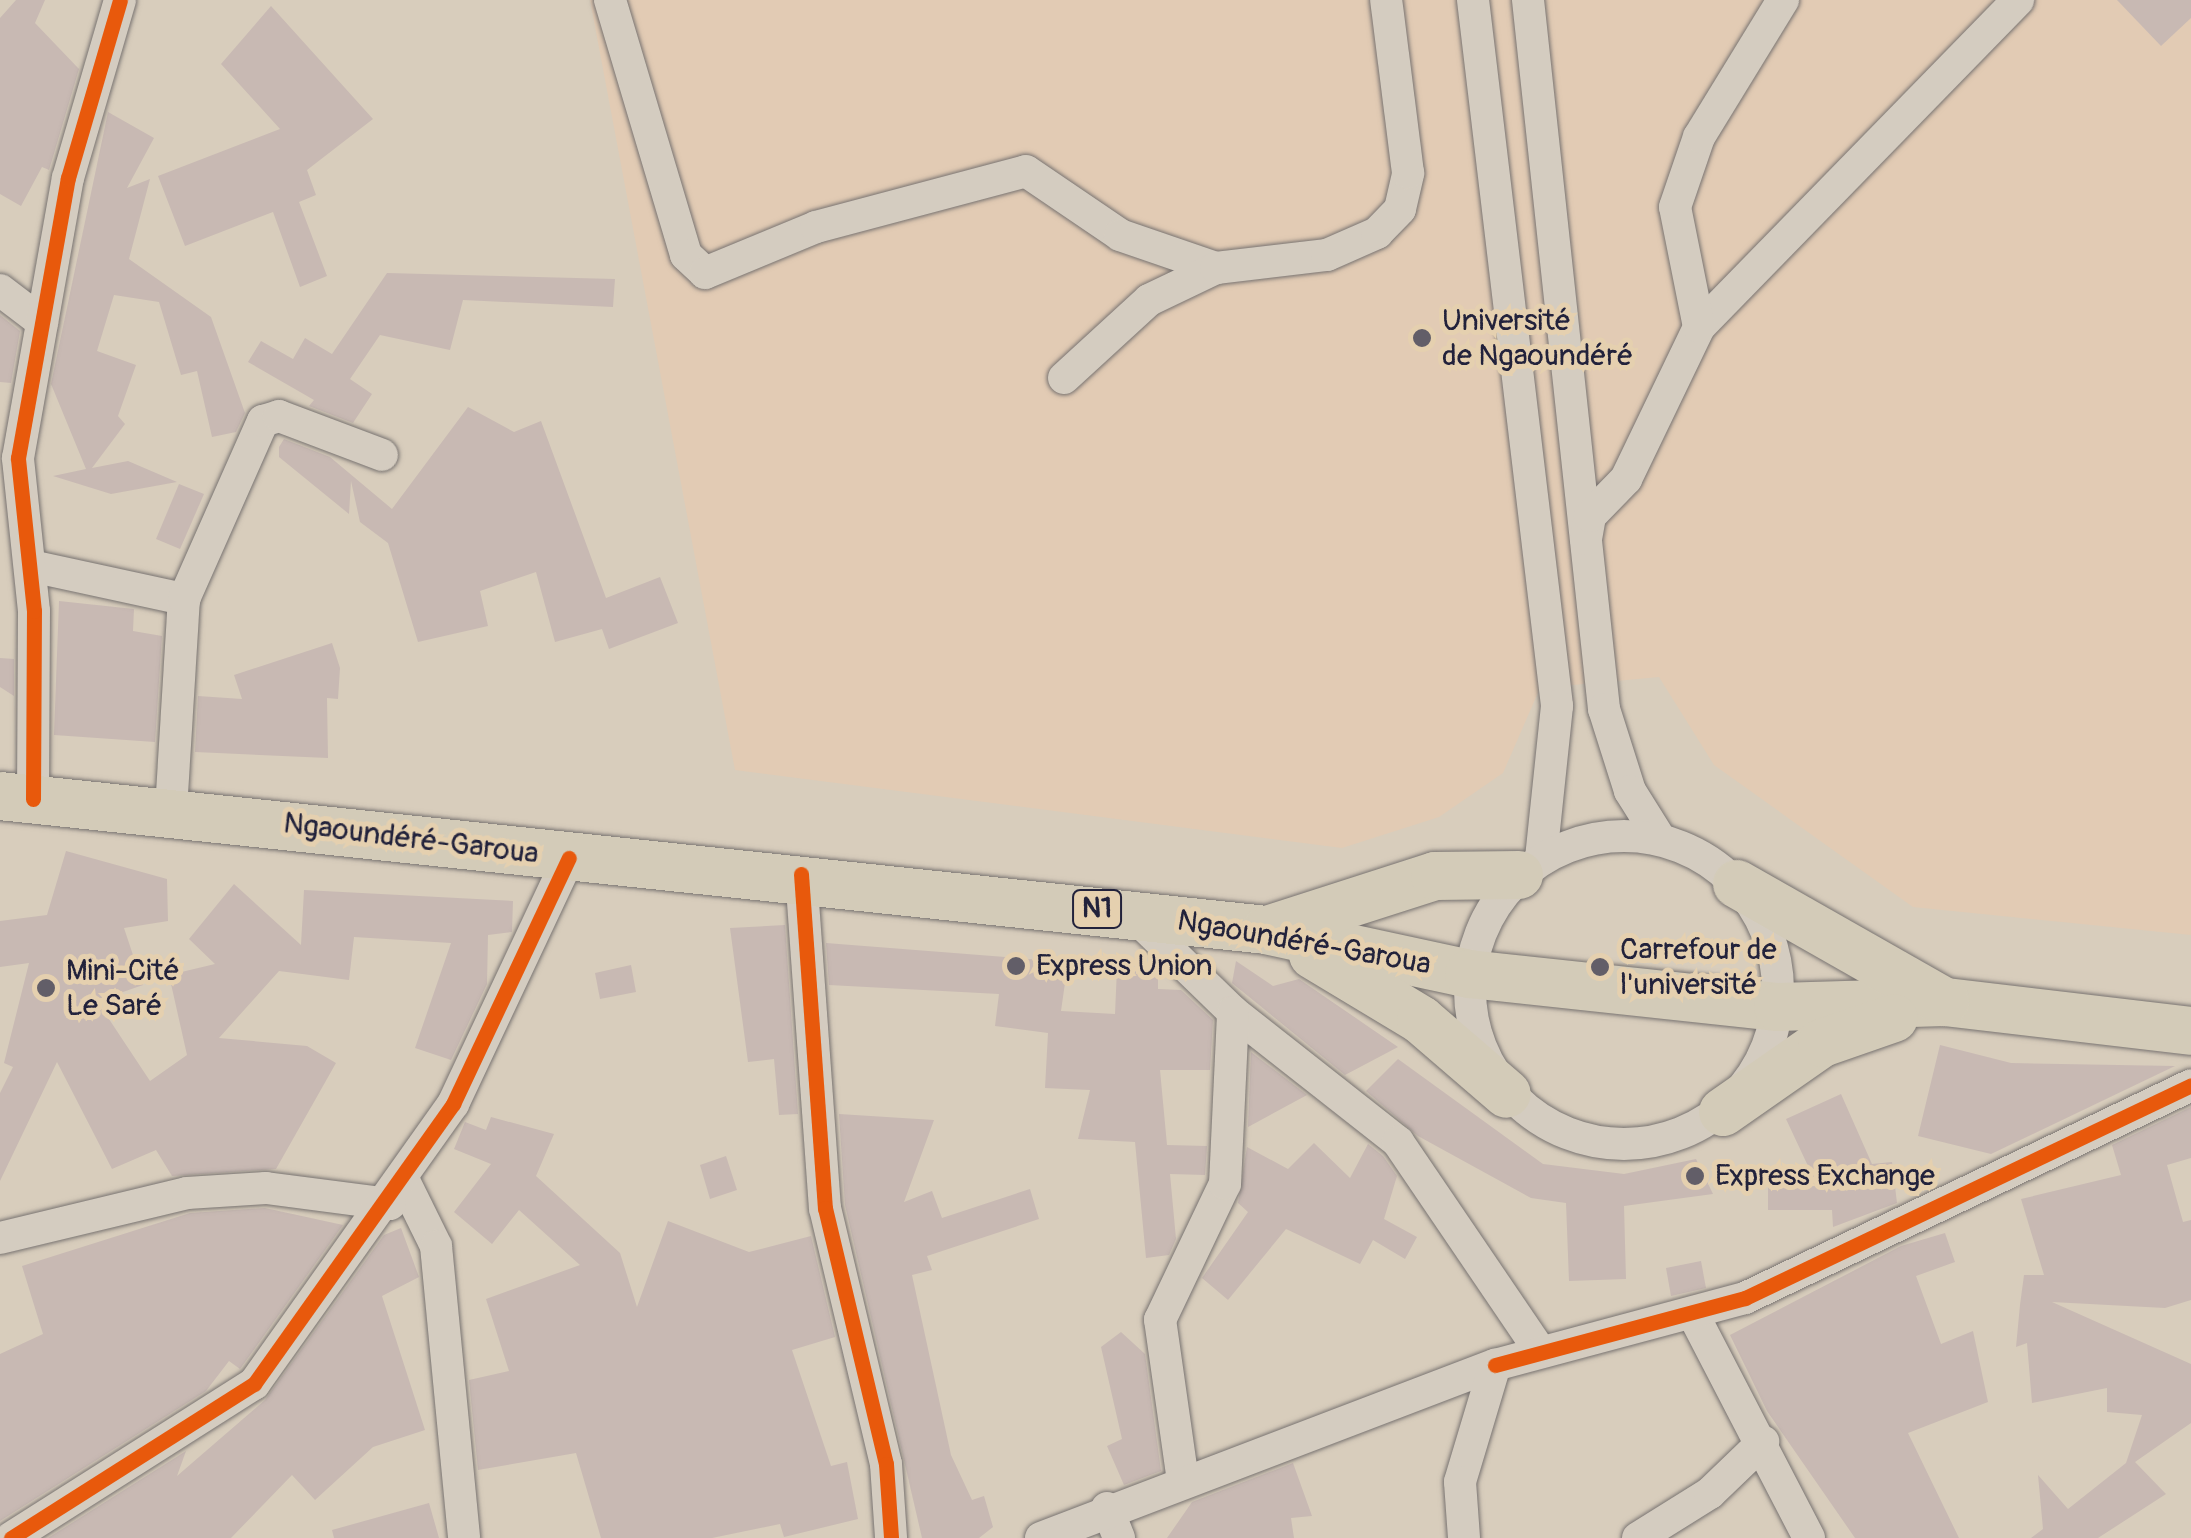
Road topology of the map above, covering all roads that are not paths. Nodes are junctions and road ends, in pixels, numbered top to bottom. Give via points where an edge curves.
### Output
1 (120, 0) edge
2 (610, 0) edge
3 (1386, 0) edge
4 (1473, 0) edge
5 (1528, 0) edge
6 (1783, 0) edge
7 (2018, 0) edge
8 (1216, 268) junction
9 (0, 290) edge
10 (42, 322) junction
11 (1699, 326) junction
12 (1064, 378) dead end
13 (382, 455) dead end
14 (1585, 543) junction
15 (30, 566) junction
16 (184, 599) junction
17 (16, 798) edge
18 (172, 810) junction
19 (1660, 839) junction
20 (569, 858) junction
21 (1530, 866) junction
22 (802, 874) junction
23 (1738, 884) junction
24 (1132, 914) junction
25 (1266, 930) junction
26 (1469, 974) junction
27 (1946, 1002) junction
28 (1778, 1007) junction
29 (1233, 1012) junction
30 (2191, 1031) edge
31 (2191, 1085) edge
32 (1507, 1094) junction
33 (1722, 1112) junction
34 (397, 1193) junction
35 (0, 1238) edge
36 (1694, 1316) junction
37 (1538, 1348) junction
38 (1495, 1365) junction
39 (1763, 1442) junction
40 (1182, 1481) junction
41 (1113, 1523) edge
42 (11, 1538) edge
43 (464, 1538) edge
44 (891, 1538) edge
45 (1041, 1538) edge
46 (1464, 1538) edge
47 (1638, 1538) edge
48 (1810, 1538) edge

1 - 10 street via 68,178
2 - 8 street via 686,256 704,273 816,227 1026,171 1120,234
3 - 8 street via 1408,172 1400,209 1376,233 1327,255
4 - 21 street via 1557,706
5 - 14 street
6 - 11 street via 1699,137 1676,208
7 - 11 street
8 - 12 street via 1149,300
9 - 10 street
10 - 15 street via 18,458
11 - 14 street via 1626,479 1590,516
13 - 16 street via 279,416 263,421
14 - 19 street via 1604,710 1630,790
15 - 16 street
15 - 17 street
16 - 18 street
17 - 18 highway, Ngaoundéré-Garoua / N1
18 - 20 highway, Ngaoundéré-Garoua / N1
19 - 21 street via 1592,838
19 - 23 street
20 - 22 highway, Ngaoundéré-Garoua / N1
20 - 34 street via 453,1104
21 - 25 highway via 1434,876
21 - 26 street via 1485,920
22 - 24 highway, Ngaoundéré-Garoua / N1
22 - 44 street via 821,1178 886,1464
23 - 27 highway
23 - 28 street via 1777,963
24 - 25 highway, Ngaoundéré-Garoua / N1
24 - 29 street
25 - 26 highway, Ngaoundéré-Garoua / N1
25 - 32 highway via 1421,1020
26 - 28 highway, Ngaoundéré-Garoua / N1
26 - 32 street via 1476,1038
27 - 28 highway, Ngaoundéré-Garoua / N1
27 - 30 highway, Ngaoundéré-Garoua / N1
27 - 33 highway via 1822,1043
28 - 33 street via 1761,1065
29 - 37 street via 1398,1142
29 - 40 street via 1225,1184 1160,1320
31 - 36 street
32 - 33 street via 1554,1130 1611,1146 1670,1140
34 - 35 street via 187,1193
34 - 42 street via 234,1404
34 - 43 street via 436,1246
36 - 37 street
36 - 39 street
37 - 38 street
38 - 40 street
38 - 46 street via 1460,1482
39 - 47 street via 1710,1493
39 - 48 street
40 - 41 street
41 - 45 street

